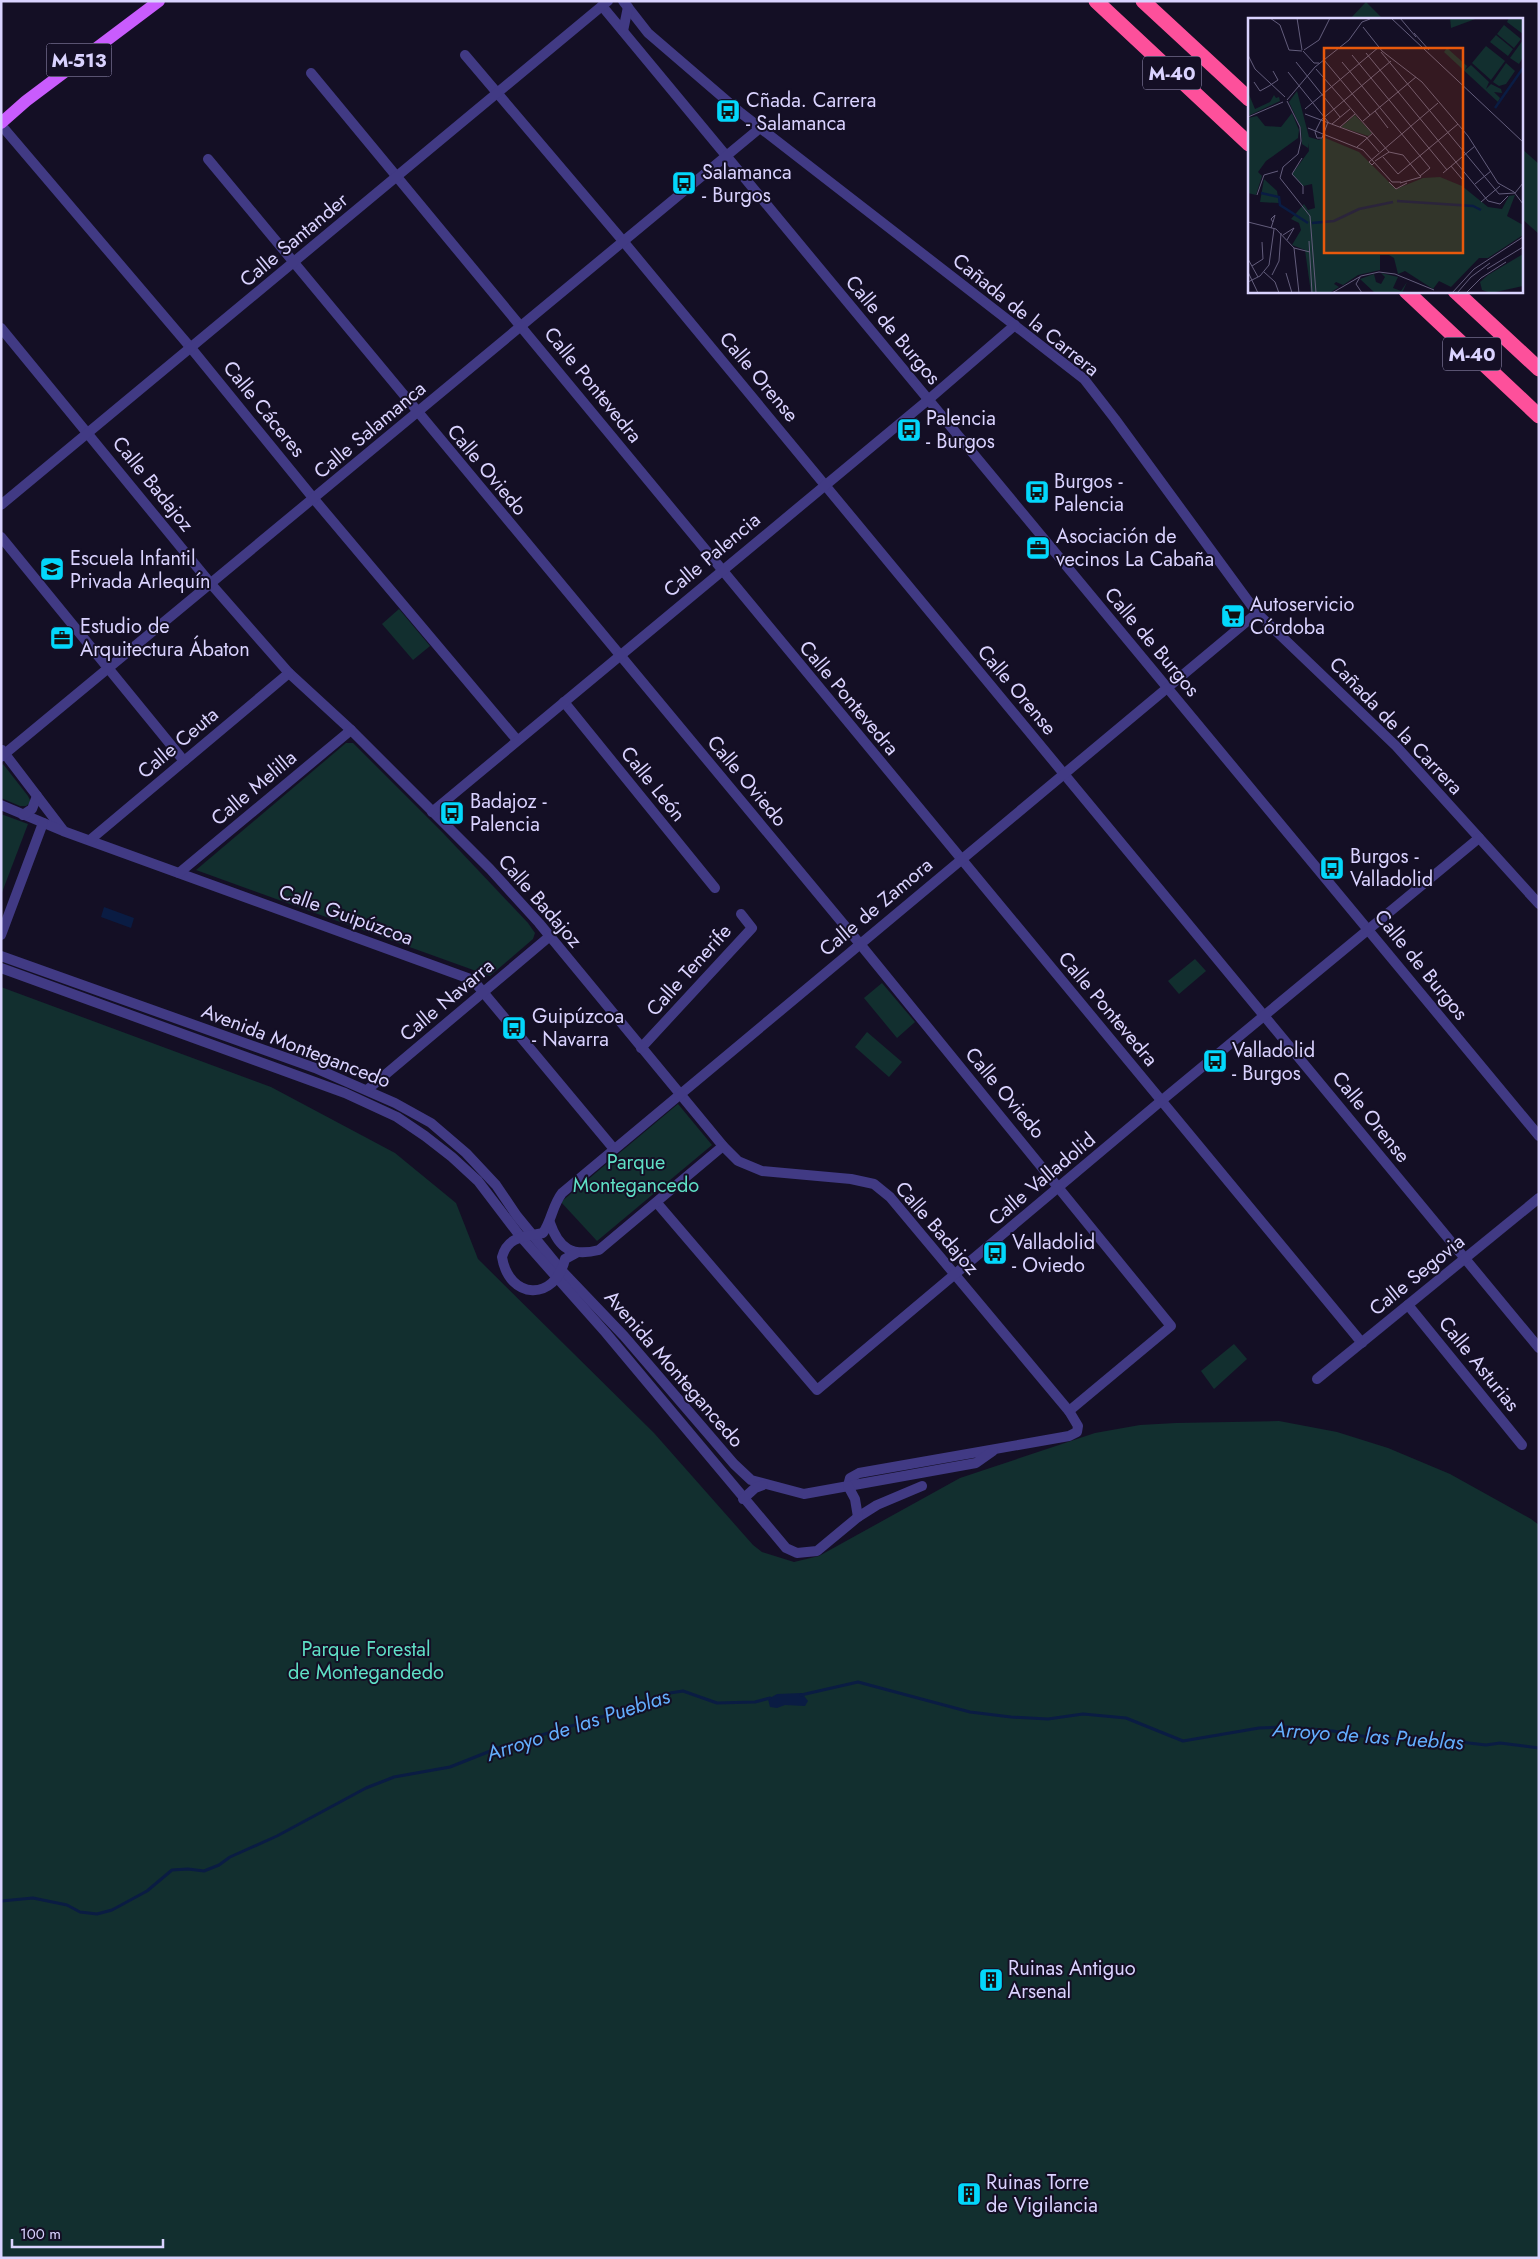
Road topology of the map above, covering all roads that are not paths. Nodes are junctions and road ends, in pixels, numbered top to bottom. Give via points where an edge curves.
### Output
1 (159, 1) edge
2 (1096, 1) edge
3 (1143, 1) edge
4 (1156, 1) edge
5 (605, 4) edge
6 (625, 4) edge
7 (1167, 23) junction
8 (623, 31) junction
9 (465, 55) dead end
10 (311, 73) dead end
11 (499, 93) junction
12 (1248, 98) edge
13 (1, 124) edge
14 (760, 128) junction
15 (1248, 143) edge
16 (726, 156) junction
17 (208, 159) dead end
18 (397, 178) junction
19 (623, 241) junction
20 (294, 262) junction
21 (1407, 292) edge
22 (1456, 292) edge
23 (521, 325) junction
24 (1015, 325) junction
25 (1, 328) edge
26 (192, 348) junction
27 (1539, 369) edge
28 (928, 400) junction
29 (417, 413) junction
30 (1539, 416) edge
31 (89, 433) junction
32 (824, 484) junction
33 (314, 499) junction
34 (1, 505) edge
35 (1, 537) edge
36 (721, 570) junction
37 (211, 584) junction
38 (1257, 613) junction
39 (619, 656) junction
40 (109, 669) junction
41 (289, 673) junction
42 (1166, 688) junction
43 (564, 702) junction
44 (351, 730) junction
45 (517, 740) junction
46 (2, 753) edge
47 (184, 761) junction
48 (1063, 774) junction
49 (37, 796) junction
50 (1, 805) edge
51 (432, 812) junction
52 (23, 814) junction
53 (43, 823) junction
54 (63, 831) junction
55 (1479, 838) junction
56 (90, 840) junction
57 (960, 860) junction
58 (179, 873) junction
59 (715, 888) dead end
60 (1539, 904) edge
61 (740, 914) dead end
62 (1370, 930) junction
63 (1, 935) edge
64 (550, 936) junction
65 (860, 944) junction
66 (1, 956) edge
67 (1, 968) edge
68 (483, 993) junction
69 (1265, 1016) junction
70 (642, 1048) junction
71 (367, 1090) junction
72 (680, 1094) junction
73 (1161, 1101) junction
74 (1539, 1136) edge
75 (723, 1146) junction
76 (614, 1149) junction
77 (1060, 1187) junction
78 (1539, 1198) edge
79 (657, 1203) junction
80 (550, 1223) junction
81 (533, 1235) junction
82 (520, 1236) junction
83 (576, 1253) junction
84 (1465, 1259) junction
85 (955, 1274) junction
86 (560, 1275) junction
87 (1408, 1306) junction
88 (1362, 1343) junction
89 (1539, 1348) edge
90 (1317, 1379) dead end
91 (1069, 1411) junction
92 (1078, 1430) joint
93 (1522, 1445) dead end
94 (764, 1485) junction
95 (848, 1486) junction
96 (922, 1486) dead end
97 (744, 1499) junction
98 (858, 1518) junction

1 - 13 main road, M-513
2 - 15 highway, M-40
3 - 7 highway, M-40
4 - 7 highway
5 - 8 street, Calle de Burgos
5 - 11 street, Calle Santander
6 - 8 street
6 - 14 street, Cañada de la Carrera via 648,32
7 - 12 highway, M-40
8 - 16 street, Calle de Burgos
9 - 11 street, Calle Orense
10 - 18 street, Calle Pontevedra
11 - 18 street, Calle Santander
11 - 19 street, Calle Orense
13 - 26 street, Calle Cáceres
14 - 16 street, Calle Salamanca
14 - 24 street, Cañada de la Carrera
16 - 19 street, Calle Salamanca
16 - 28 street, Calle de Burgos
17 - 20 street, Calle Oviedo
18 - 20 street, Calle Santander
18 - 23 street, Calle Pontevedra
19 - 23 street, Calle Salamanca
19 - 32 street, Calle Orense
20 - 26 street, Calle Santander
20 - 29 street, Calle Oviedo
21 - 30 highway, M-40
22 - 27 highway, M-40
23 - 29 street, Calle Salamanca
23 - 36 street, Calle Pontevedra
24 - 28 street, Calle Palencia
24 - 38 street, Cañada de la Carrera via 1084,379
25 - 31 street, Calle Badajoz
26 - 31 street, Calle Santander
26 - 33 street, Calle Cáceres
28 - 32 street, Calle Palencia
28 - 42 street, Calle de Burgos
29 - 33 street, Calle Salamanca
29 - 39 street, Calle Oviedo
31 - 34 street, Calle Santander
31 - 37 street, Calle Badajoz
32 - 36 street, Calle Palencia
32 - 48 street, Calle Orense
33 - 37 street, Calle Salamanca
33 - 45 street, Calle Cáceres
35 - 40 street
36 - 39 street, Calle Palencia
36 - 57 street, Calle Pontevedra
37 - 40 street, Calle Salamanca
37 - 41 street, Calle Badajoz
38 - 42 street, Calle de Zamora
38 - 55 street, Cañada de la Carrera via 1396,746
39 - 43 street, Calle Palencia
39 - 65 street, Calle Oviedo
40 - 46 street, Calle Salamanca
40 - 47 street
41 - 44 street, Calle Badajoz
41 - 47 street, Calle Ceuta
42 - 48 street, Calle de Zamora
42 - 62 street, Calle de Burgos
43 - 45 street, Calle Palencia
43 - 59 street, Calle León
44 - 51 street, Calle Badajoz
44 - 58 street, Calle Melilla
45 - 51 street, Calle Palencia
46 - 49 street
47 - 56 street, Calle Ceuta
48 - 57 street, Calle de Zamora
48 - 69 street, Calle Orense
49 - 52 street via 32,809
49 - 54 street
50 - 52 street, Calle Guipúzcoa
51 - 64 street, Calle Badajoz
52 - 53 street, Calle Guipúzcoa
53 - 54 street, Calle Guipúzcoa
53 - 63 street
54 - 56 street, Calle Guipúzcoa
55 - 60 street, Cañada de la Carrera
55 - 62 street, Calle Valladolid
56 - 58 street, Calle Guipúzcoa
57 - 65 street, Calle de Zamora
57 - 73 street, Calle Pontevedra
58 - 68 street, Calle Guipúzcoa via 473,980
61 - 70 street, Calle Tenerife via 752,928
62 - 69 street, Calle Valladolid
62 - 74 street, Calle de Burgos
64 - 68 street, Calle Navarra
64 - 70 street, Calle Badajoz
65 - 72 street, Calle de Zamora
65 - 77 street, Calle Oviedo
66 - 71 street, Avenida Montegancedo via 315,1068
67 - 82 street, Avenida Montegancedo via 345,1093 397,1117 452,1157 478,1181
68 - 71 street, Calle Navarra
68 - 76 street, Calle Guipúzcoa
69 - 73 street, Calle Valladolid
69 - 84 street, Calle Orense
70 - 72 street, Calle Badajoz
71 - 81 street, Avenida Montegancedo via 431,1124 466,1153 496,1185
72 - 75 street, Calle Badajoz
72 - 76 street, Calle de Zamora
73 - 77 street, Calle Valladolid
73 - 88 street, Calle Pontevedra
75 - 79 street
75 - 85 street, Calle Badajoz via 738,1161 762,1171 874,1184 890,1197
76 - 80 street, Calle de Zamora via 562,1193 551,1211
77 - 85 street, Calle Valladolid
77 - 91 street, Calle Oviedo via 1170,1326
78 - 84 street, Calle Segovia
79 - 83 street via 604,1248
79 - 85 street, Calle Valladolid via 817,1390
80 - 81 street via 543,1233
80 - 83 street via 561,1245
81 - 82 street
81 - 86 street, Avenida Montegancedo
82 - 86 street, Avenida Montegancedo
82 - 86 street via 507,1245 502,1257 511,1278 529,1291 544,1289
83 - 86 street via 565,1259
84 - 87 street, Calle Segovia
84 - 89 street, Calle Orense
85 - 91 street, Calle Badajoz
86 - 94 street, Avenida Montegancedo via 624,1336 734,1464 751,1480
86 - 97 street, Avenida Montegancedo
87 - 88 street, Calle Segovia
87 - 93 street, Calle Asturias
88 - 90 street, Calle Segovia
91 - 92 street, Calle Badajoz
92 - 95 street, Avenida Montegancedo via 1069,1436 994,1451 859,1473 850,1478
94 - 95 street, Avenida Montegancedo via 804,1494
94 - 97 street via 755,1488
95 - 98 street via 855,1500
96 - 98 street, Avenida Montegancedo via 892,1498
97 - 98 street, Avenida Montegancedo via 776,1538 786,1548 797,1552 817,1551

